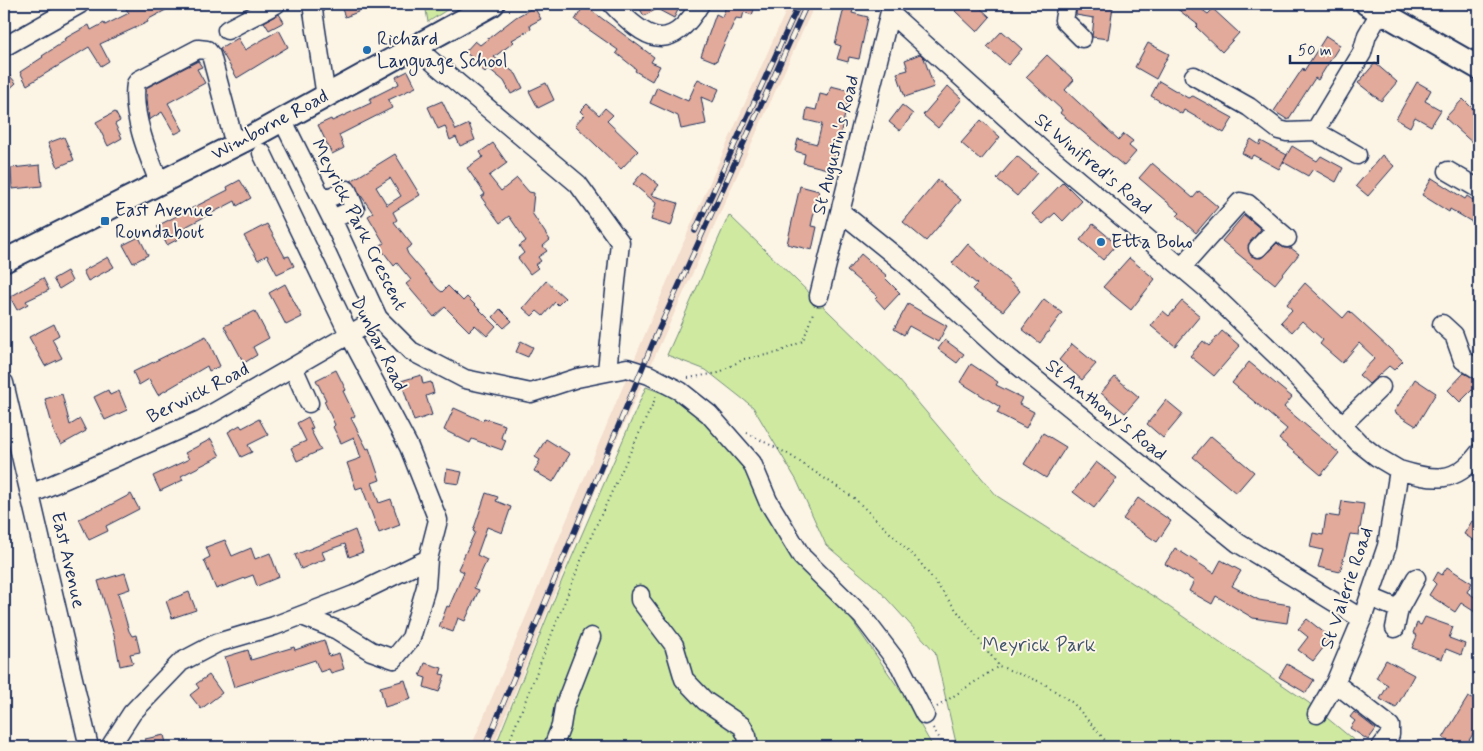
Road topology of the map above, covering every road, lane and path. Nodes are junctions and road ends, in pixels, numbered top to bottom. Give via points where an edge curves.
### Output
1 (276, 4) edge
2 (312, 4) edge
3 (493, 4) edge
4 (612, 4) edge
5 (700, 4) edge
6 (1067, 4) edge
7 (73, 6) edge
8 (891, 8) edge
9 (1374, 8) edge
10 (227, 30) dead end
11 (1082, 38) dead end
12 (4, 47) edge
13 (415, 47) junction
14 (1479, 68) edge
15 (1194, 76) dead end
16 (326, 97) junction
17 (282, 119) junction
18 (1315, 131) junction
19 (235, 144) junction
20 (262, 153) dead end
21 (1358, 155) dead end
22 (1448, 171) dead end
23 (159, 182) junction
24 (1479, 189) edge
25 (323, 200) junction
26 (841, 212) junction
27 (332, 219) junction
28 (44, 240) junction
29 (1258, 248) dead end
30 (4, 250) edge
31 (4, 261) edge
32 (1182, 267) junction
33 (819, 296) joint
34 (378, 318) junction
35 (1442, 324) dead end
36 (349, 334) junction
37 (293, 367) junction
38 (1479, 370) edge
39 (607, 372) junction
40 (664, 382) junction
41 (4, 383) edge
42 (1381, 387) dead end
43 (309, 403) dead end
44 (1342, 424) junction
45 (744, 432) dead end
46 (1479, 454) edge
47 (1399, 470) junction
48 (31, 494) junction
49 (428, 559) junction
50 (1416, 578) dead end
51 (640, 595) dead end
52 (1370, 597) junction
53 (1399, 609) junction
54 (302, 616) junction
55 (1362, 619) junction
56 (1395, 628) dead end
57 (591, 637) dead end
58 (998, 666) junction
59 (1335, 684) junction
60 (1317, 714) dead end
61 (925, 715) junction
62 (89, 747) edge
63 (110, 747) edge
64 (507, 747) edge
65 (553, 747) edge
66 (749, 747) edge
67 (945, 747) edge
68 (1110, 747) edge
69 (1381, 747) edge

1 - 10 street
2 - 16 street
3 - 13 main road, Wimborne Road
4 - 5 street via 633,26 650,36 664,37 683,27
6 - 11 street via 1064,20
7 - 12 street
8 - 26 street, St Augustin's Road
8 - 32 street, St Winifred's Road via 1041,149
9 - 14 main road
9 - 18 street via 1362,53
13 - 16 main road, Wimborne Road
13 - 39 street via 578,184 620,242
15 - 18 street via 1249,106 1280,130
16 - 17 main road, Wimborne Road
17 - 19 main road, Wimborne Road
17 - 25 street, Meyrick Park Crescent
18 - 21 street
19 - 23 main road, Wimborne Road
19 - 23 street via 211,55 207,50 198,49 138,80 136,84 140,126
20 - 36 street, Dunbar Road
22 - 24 street
23 - 28 main road, Wimborne Road
25 - 27 street, Meyrick Park Crescent
25 - 27 street via 346,190 355,209
26 - 33 street, St Augustin's Road
26 - 55 street, St Anthony's Road via 904,263 1011,360 1238,543
27 - 34 street, Meyrick Park Crescent
28 - 30 main road, Wimborne Road
28 - 31 main road, Wimborne Road
29 - 32 street via 1281,233 1248,204 1240,202
32 - 44 street, St Winifred's Road via 1279,358
33 - 40 path via 803,342 777,353 744,358 718,373
34 - 36 street, Berwick Road
34 - 39 street, Meyrick Park Crescent via 411,351 465,379 531,392
35 - 38 street via 1454,335 1463,360
36 - 37 street, Berwick Road
36 - 49 street, Dunbar Road via 409,447 438,520
37 - 43 street
37 - 48 street, Berwick Road via 201,420
39 - 40 street, Meyrick Park Crescent via 619,368 637,370
40 - 61 street, Meyrick Park Crescent via 709,414 752,463 768,501 802,557 862,616 900,666
40 - 64 path via 588,543
41 - 48 street, East Avenue
42 - 44 street
44 - 47 street, St Winifred's Road via 1377,458
45 - 58 path via 788,454 854,498 919,560
46 - 47 street via 1465,469 1452,476 1436,479
47 - 52 street, St Valerie Road via 1388,546
48 - 62 street, East Avenue
49 - 54 street
49 - 54 street, Dunbar Road via 426,587 411,638 394,658 371,651 337,630
50 - 53 street
51 - 66 street via 640,600 674,645 684,679 705,700 742,726 748,736
52 - 53 street
52 - 55 street, St Valerie Road
53 - 56 street
54 - 63 street via 217,643 181,662 132,713
55 - 59 street, St Valerie Road
57 - 65 street via 564,707
58 - 61 path
58 - 68 path via 1043,682 1073,703
59 - 60 street, St Valerie Road
59 - 69 street via 1390,726 1390,735
61 - 67 path

